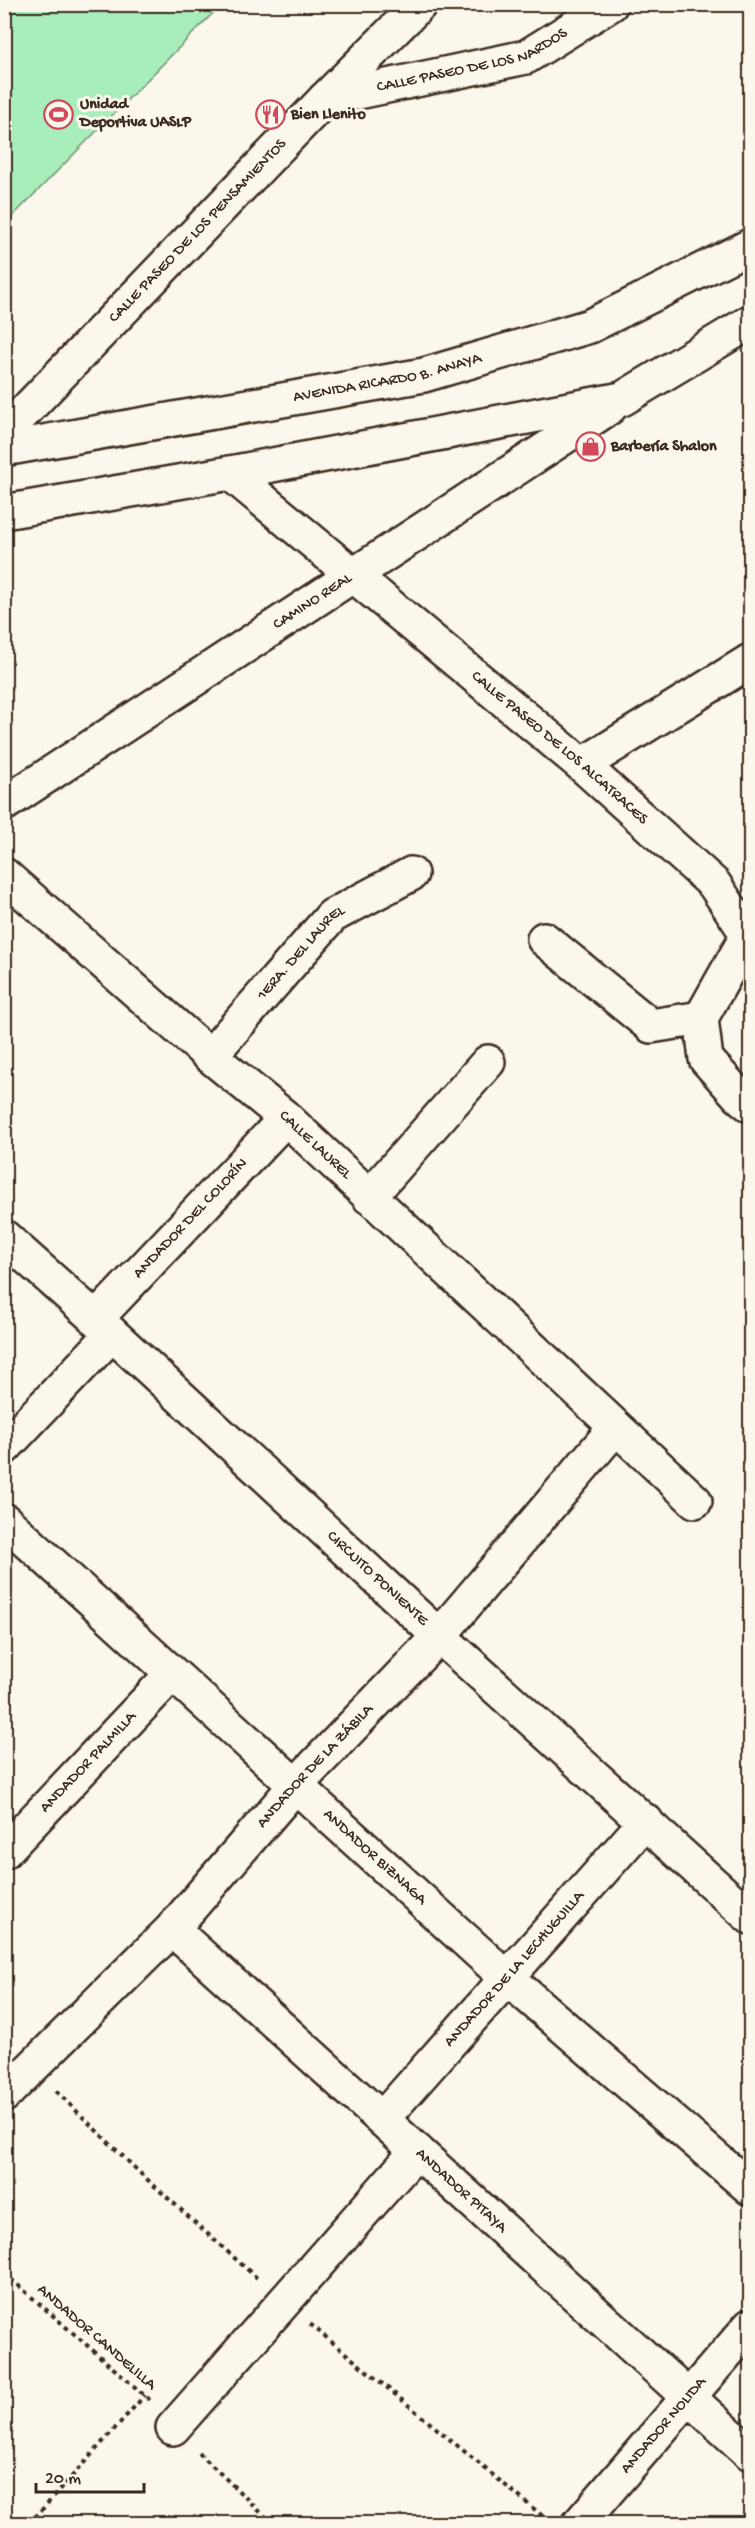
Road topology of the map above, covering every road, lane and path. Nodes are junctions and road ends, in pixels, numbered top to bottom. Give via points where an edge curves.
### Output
1 (420, 4) edge
2 (611, 4) edge
3 (325, 99) junction
4 (750, 246) edge
5 (750, 322) edge
6 (622, 399) junction
7 (4, 433) edge
8 (4, 449) edge
9 (230, 473) junction
10 (4, 512) edge
11 (353, 576) junction
12 (750, 661) edge
13 (582, 765) junction
14 (4, 804) edge
15 (411, 874) dead end
16 (4, 875) edge
17 (749, 933) edge
18 (544, 939) dead end
19 (701, 1018) junction
20 (210, 1056) junction
21 (488, 1062) dead end
22 (750, 1106) edge
23 (286, 1118) junction
24 (369, 1197) junction
25 (4, 1237) edge
26 (104, 1326) junction
27 (615, 1428) junction
28 (4, 1448) edge
29 (695, 1501) dead end
30 (4, 1520) edge
31 (439, 1636) junction
32 (172, 1674) junction
33 (295, 1786) junction
34 (646, 1821) junction
35 (4, 1852) edge
36 (750, 1915) edge
37 (172, 1929) junction
38 (507, 1978) junction
39 (4, 2095) edge
40 (382, 2119) junction
41 (417, 2151) junction
42 (750, 2188) edge
43 (4, 2273) edge
44 (750, 2326) edge
45 (146, 2395) junction
46 (689, 2396) junction
47 (173, 2428) junction
48 (750, 2453) edge
49 (4, 2513) edge
50 (16, 2523) edge
51 (29, 2523) edge
52 (273, 2523) edge
53 (579, 2523) edge

1 - 3 street, CALLE PASEO DE LOS PENSAMIENTOS
2 - 3 street, CALLE PASEO DE LOS NARDOS via 526,57
3 - 7 street, CALLE PASEO DE LOS PENSAMIENTOS
4 - 8 street, AVENIDA RICARDO B. ANAYA via 590,327 424,375
5 - 6 street
6 - 9 street
6 - 11 street, CAMINO REAL
9 - 10 street
9 - 11 street, CALLE PASEO DE LOS ALCATRACES
11 - 13 street, CALLE PASEO DE LOS ALCATRACES
11 - 14 street, CAMINO REAL
12 - 13 street
13 - 17 street, CALLE PASEO DE LOS ALCATRACES via 714,884
15 - 20 street, 1ERA. DEL LAUREL via 332,916
16 - 20 street, CALLE LAUREL
17 - 19 street
18 - 19 street via 651,1026
19 - 22 street via 706,1059
20 - 23 street, CALLE LAUREL
21 - 24 street
23 - 24 street, CALLE LAUREL
23 - 26 street, ANDADOR DEL COLORÍN
24 - 27 street, CALLE LAUREL
25 - 26 street, CIRCUITO PONIENTE
26 - 28 street, ANDADOR DEL COLORÍN
26 - 31 street, CIRCUITO PONIENTE
27 - 29 street, CALLE LAUREL
27 - 31 street, ANDADOR DE LA ZÁBILA
30 - 32 street, ANDADOR BIZNAGA
31 - 33 street, ANDADOR DE LA ZÁBILA
31 - 34 street, CIRCUITO PONIENTE
32 - 33 street, ANDADOR BIZNAGA
32 - 35 street, ANDADOR PALMILLA
33 - 37 street, ANDADOR DE LA ZÁBILA
33 - 38 street, ANDADOR BIZNAGA
34 - 36 street, CIRCUITO PONIENTE
34 - 38 street, ANDADOR DE LA LECHUGUILLA
37 - 39 street, ANDADOR DE LA ZÁBILA
37 - 40 street, ANDADOR PITAYA
38 - 40 street, ANDADOR DE LA LECHUGUILLA
38 - 42 street, ANDADOR BIZNAGA
40 - 41 street, ANDADOR PITAYA
41 - 46 street, ANDADOR PITAYA
41 - 47 street
43 - 45 path, ANDADOR CANDELILLA
44 - 46 street, ANDADOR NOLIDA
45 - 47 path, ANDADOR CANDELILLA
45 - 51 path
46 - 48 street, ANDADOR PITAYA
46 - 53 street, ANDADOR NOLIDA
47 - 52 path, ANDADOR CANDELILLA
49 - 50 path

